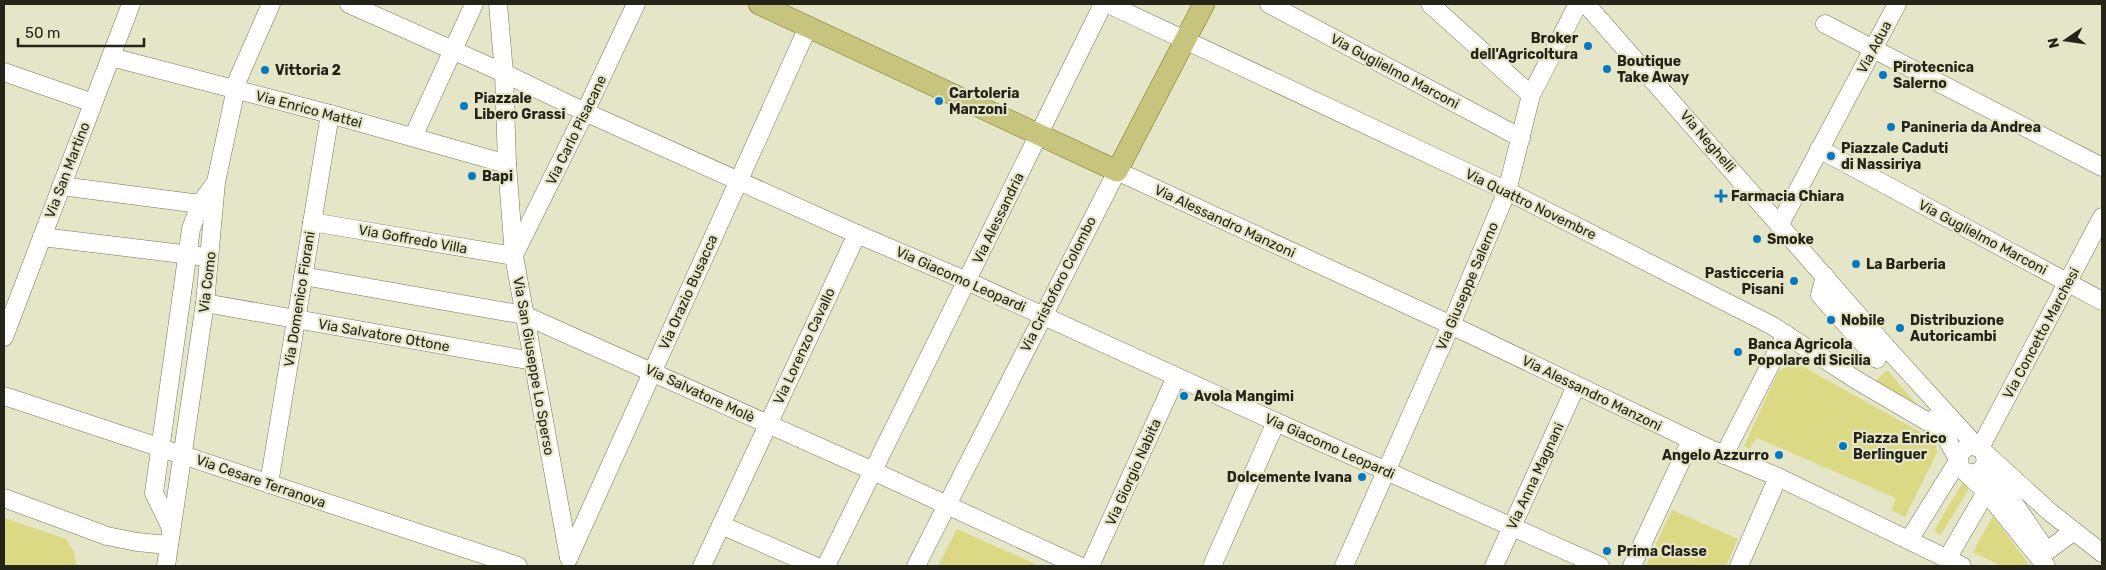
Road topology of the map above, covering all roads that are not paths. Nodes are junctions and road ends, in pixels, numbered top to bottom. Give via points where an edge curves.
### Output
1 (131, 4) edge
2 (271, 4) edge
3 (349, 4) edge
4 (474, 4) edge
5 (498, 4) edge
6 (636, 4) edge
7 (759, 4) edge
8 (1103, 4) edge
9 (1108, 4) edge
10 (1204, 4) edge
11 (1269, 4) edge
12 (1430, 4) edge
13 (1578, 4) edge
14 (1586, 4) edge
15 (1897, 4) edge
16 (1825, 24) dead end
17 (808, 27) junction
18 (1186, 40) junction
19 (1873, 48) junction
20 (453, 50) junction
21 (111, 57) junction
22 (4, 72) edge
23 (504, 73) junction
24 (235, 89) junction
25 (1531, 95) junction
26 (93, 104) junction
27 (585, 112) junction
28 (330, 114) junction
29 (1038, 135) junction
30 (413, 137) junction
31 (1521, 138) junction
32 (1820, 149) junction
33 (507, 164) junction
34 (2102, 167) edge
35 (1117, 171) junction
36 (738, 181) junction
37 (216, 182) junction
38 (61, 186) junction
39 (1507, 191) junction
40 (200, 204) junction
41 (2102, 217) edge
42 (312, 222) junction
43 (1780, 224) junction
44 (857, 234) junction
45 (42, 237) junction
46 (188, 255) junction
47 (514, 256) junction
48 (210, 258) junction
49 (303, 276) junction
50 (967, 280) junction
51 (2068, 282) junction
52 (2102, 301) edge
53 (205, 303) junction
54 (524, 315) junction
55 (1042, 316) junction
56 (296, 319) junction
57 (1451, 325) junction
58 (1786, 334) junction
59 (4, 337) edge
60 (1882, 353) junction
61 (533, 362) junction
62 (652, 371) junction
63 (1176, 377) junction
64 (1858, 381) junction
65 (1576, 386) junction
66 (4, 396) edge
67 (1276, 422) junction
68 (768, 424) junction
69 (1940, 429) junction
70 (1691, 440) junction
71 (162, 447) junction
72 (182, 454) junction
73 (1724, 455) junction
74 (1975, 459) junction
75 (873, 471) junction
76 (1385, 471) junction
77 (1778, 477) junction
78 (269, 484) junction
79 (1986, 492) junction
80 (4, 498) edge
81 (946, 504) junction
82 (721, 525) junction
83 (1511, 527) junction
84 (2074, 531) junction
85 (170, 537) junction
86 (1909, 540) junction
87 (2102, 552) edge
88 (2046, 559) edge
89 (570, 562) edge
90 (1955, 563) edge
91 (166, 566) edge
92 (518, 566) edge
93 (702, 566) edge
94 (815, 566) edge
95 (826, 566) edge
96 (916, 566) edge
97 (1079, 566) edge
98 (1090, 566) edge
99 (1212, 566) edge
100 (1344, 566) edge
101 (1494, 566) edge
102 (1600, 566) edge
103 (1632, 566) edge
104 (1739, 566) edge
105 (2057, 566) edge

1 - 21 street, Via San Martino
2 - 24 street, Via Como
3 - 20 street, Via Giacomo Leopardi
4 - 20 street
5 - 23 street, Via San Giuseppe Lo Sperso
6 - 27 street, Via Carlo Pisacane
7 - 17 main road, Via Alessandro Manzoni
8 - 29 street, Via Alessandria
9 - 18 street, Via Quattro Novembre
10 - 18 main road, Via Cristoforo Colombo
11 - 31 street, Via Guglielmo Marconi
12 - 25 street
13 - 25 street, Via Giuseppe Salerno
14 - 43 street, Via Neghelli
15 - 19 street, Via Adua
16 - 19 street
17 - 29 main road, Via Alessandro Manzoni
17 - 36 street, Via Orazio Busacca
18 - 35 main road, Via Cristoforo Colombo
18 - 39 street, Via Quattro Novembre
19 - 32 street, Via Adua
19 - 34 street
20 - 23 street, Via Giacomo Leopardi
20 - 30 street
21 - 24 street, Via Enrico Mattei
21 - 26 street, Via San Martino
22 - 26 street
23 - 27 street, Via Giacomo Leopardi
23 - 33 street, Via San Giuseppe Lo Sperso
24 - 28 street, Via Enrico Mattei
24 - 37 street, Via Como
25 - 31 street, Via Giuseppe Salerno
26 - 38 street, Via San Martino
27 - 36 street, Via Giacomo Leopardi
27 - 47 street, Via Carlo Pisacane
28 - 30 street, Via Enrico Mattei
28 - 42 street, Via Domenico Fiorani
29 - 35 main road, Via Alessandro Manzoni
29 - 50 street, Via Alessandria
30 - 33 street, Via Enrico Mattei
31 - 39 street, Via Giuseppe Salerno
32 - 43 street, Via Adua
32 - 51 street, Via Guglielmo Marconi
33 - 47 street, Via San Giuseppe Lo Sperso
35 - 55 street, Via Cristoforo Colombo
35 - 57 street, Via Alessandro Manzoni
36 - 44 street, Via Giacomo Leopardi
36 - 62 street, Via Orazio Busacca
37 - 40 street
37 - 48 street, Via Como
38 - 40 street
38 - 45 street, Via San Martino
39 - 57 street, Via Giuseppe Salerno
39 - 58 street, Via Quattro Novembre
40 - 46 street via 191,229
41 - 51 street, Via Concetto Marchesi
42 - 47 street, Via Goffredo Villa
42 - 49 street, Via Domenico Fiorani
43 - 60 street, Via Neghelli via 1825,276
44 - 50 street, Via Giacomo Leopardi
44 - 68 street, Via Lorenzo Cavallo
45 - 46 street
45 - 59 street, Via San Martino
46 - 48 street
46 - 71 street
47 - 54 street, Via San Giuseppe Lo Sperso
48 - 53 street, Via Como
49 - 54 street, Via Salvatore Molè
49 - 56 street, Via Domenico Fiorani
50 - 55 street, Via Giacomo Leopardi
50 - 75 street, Via Alessandria
51 - 52 street, Via Guglielmo Marconi
51 - 74 street, Via Concetto Marchesi
53 - 56 street, Via Salvatore Ottone
53 - 72 street, Via Como
54 - 61 street, Via San Giuseppe Lo Sperso
54 - 62 street, Via Salvatore Molè
55 - 63 street, Via Giacomo Leopardi
55 - 81 street, Via Cristoforo Colombo
56 - 61 street, Via Salvatore Ottone
56 - 78 street, Via Domenico Fiorani
57 - 65 street, Via Alessandro Manzoni
57 - 76 street, Via Giuseppe Salerno
58 - 64 street, Via Quattro Novembre
58 - 73 street
60 - 64 street
60 - 69 street
60 - 74 street
61 - 89 street, Via San Giuseppe Lo Sperso
62 - 68 street, Via Salvatore Molè
62 - 89 street, Via Orazio Busacca
63 - 67 street, Via Giacomo Leopardi
63 - 98 street, Via Giorgio Nabita
64 - 69 street, Via Quattro Novembre
65 - 70 street, Via Alessandro Manzoni
65 - 83 street, Via Anna Magnani
66 - 71 street, Via Cesare Terranova
67 - 76 street, Via Giacomo Leopardi
67 - 99 street
68 - 75 street, Via Salvatore Molè
68 - 82 street, Via Lorenzo Cavallo
69 - 74 street
70 - 73 street, Via Alessandro Manzoni
70 - 103 street
71 - 72 street, Via Cesare Terranova
71 - 85 street via 154,493
72 - 78 street, Via Cesare Terranova
72 - 85 street, Via Como
73 - 77 street, Via Alessandro Manzoni
74 - 79 street
74 - 84 street
74 - 86 street, Via Concetto Marchesi
74 - 88 street
75 - 81 street, Via Salvatore Molè
75 - 95 street, Via Alessandria
76 - 83 street, Via Giacomo Leopardi
76 - 100 street, Via Giuseppe Salerno
77 - 86 street, Via Alessandro Manzoni
77 - 104 street
78 - 92 street, Via Cesare Terranova
79 - 88 street
79 - 90 street
80 - 85 street via 107,536 137,542
81 - 96 street, Via Cristoforo Colombo
81 - 97 street, Via Salvatore Molè
82 - 93 street, Via Lorenzo Cavallo
82 - 94 street
83 - 101 street, Via Anna Magnani
83 - 102 street, Via Giacomo Leopardi
84 - 87 street
84 - 88 street
85 - 91 street, Via Como
86 - 90 street, Via Alessandro Manzoni
88 - 105 street

